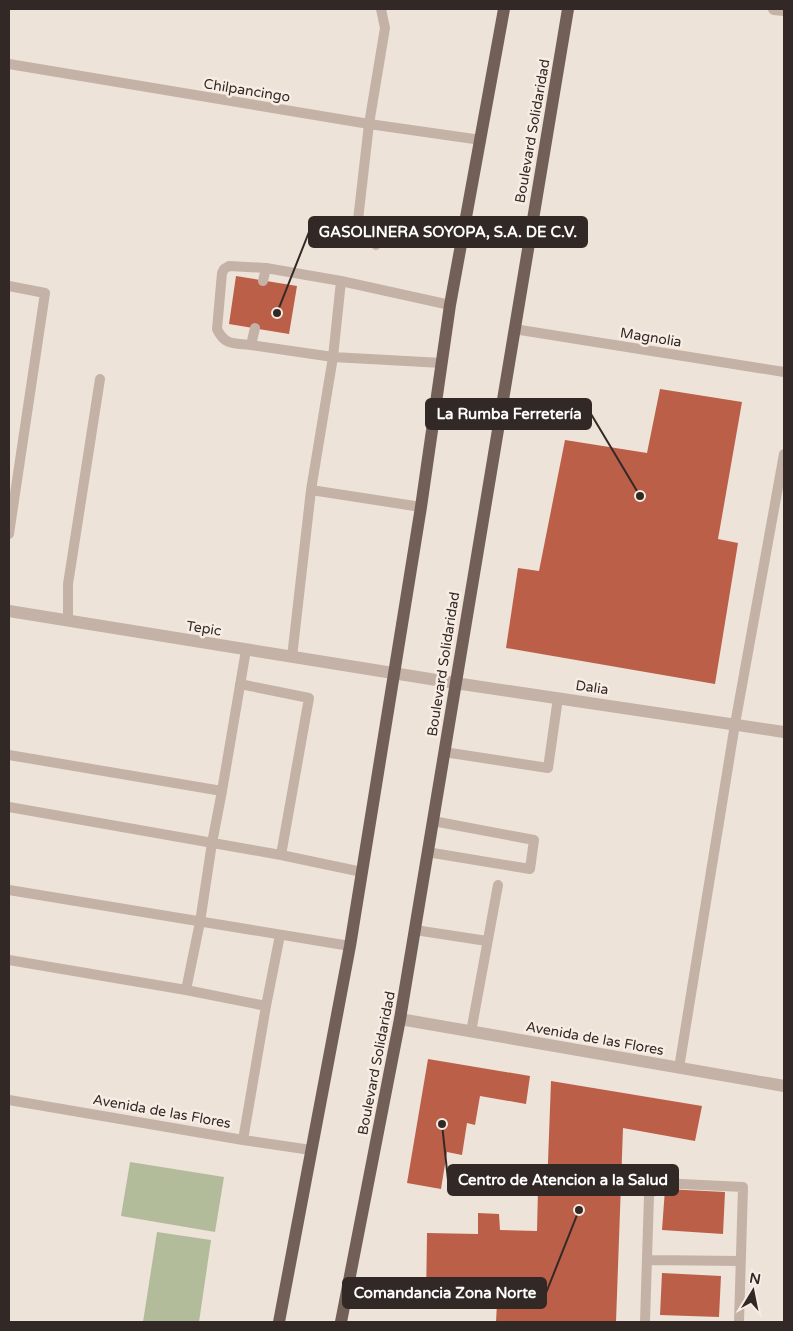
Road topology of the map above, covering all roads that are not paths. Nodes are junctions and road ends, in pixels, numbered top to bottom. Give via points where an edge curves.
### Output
1 (381, 9) edge
2 (504, 9) edge
3 (568, 9) edge
4 (774, 9) edge
5 (784, 10) edge
6 (9, 64) edge
7 (369, 124) junction
8 (481, 140) junction
9 (376, 245) dead end
10 (266, 268) junction
11 (263, 281) dead end
12 (341, 281) junction
13 (9, 286) edge
14 (450, 305) junction
15 (255, 328) dead end
16 (514, 329) junction
17 (251, 345) junction
18 (333, 356) junction
19 (442, 363) junction
20 (784, 372) edge
21 (100, 379) dead end
22 (784, 454) edge
23 (311, 490) junction
24 (421, 507) junction
25 (9, 534) edge
26 (9, 611) edge
27 (68, 620) junction
28 (246, 650) junction
29 (292, 657) junction
30 (395, 673) junction
31 (455, 683) junction
32 (240, 684) junction
33 (558, 698) junction
34 (735, 724) junction
35 (784, 732) edge
36 (444, 752) junction
37 (9, 755) edge
38 (222, 791) junction
39 (9, 807) edge
40 (432, 820) junction
41 (212, 843) junction
42 (427, 852) junction
43 (281, 855) junction
44 (362, 872) junction
45 (498, 885) dead end
46 (9, 890) edge
47 (200, 922) junction
48 (415, 930) junction
49 (280, 935) junction
50 (487, 941) junction
51 (350, 946) junction
52 (9, 960) edge
53 (186, 990) junction
54 (266, 1006) junction
55 (400, 1019) junction
56 (471, 1032) junction
57 (679, 1068) junction
58 (784, 1086) edge
59 (9, 1100) edge
60 (243, 1140) junction
61 (311, 1150) junction
62 (647, 1260) junction
63 (741, 1261) junction
64 (278, 1322) edge
65 (341, 1322) edge
66 (646, 1322) edge
67 (739, 1322) edge

1 - 7 lane via 385,28
2 - 8 main road
3 - 16 main road, Boulevard Solidaridad
4 - 5 street
6 - 7 lane, Chilpancingo
7 - 8 lane, Chilpancingo
7 - 9 lane via 358,220
8 - 14 main road
10 - 11 lane
10 - 12 lane
10 - 17 lane via 229,266 222,273 217,329 228,342
12 - 14 lane
12 - 18 lane
13 - 25 lane via 45,293
14 - 19 main road
15 - 17 lane
16 - 20 lane, Magnolia
16 - 31 main road, Boulevard Solidaridad
17 - 18 lane
18 - 19 lane
18 - 23 lane
19 - 24 main road
21 - 27 lane via 68,584
22 - 34 lane
23 - 24 lane
23 - 29 lane
24 - 30 main road
26 - 27 street, Tepic
27 - 28 street, Tepic
28 - 29 street, Tepic
28 - 32 lane
29 - 30 street, Tepic
30 - 31 street, Dalia
30 - 44 main road
31 - 33 street, Dalia
31 - 36 main road, Boulevard Solidaridad
32 - 38 lane
32 - 43 lane via 309,698
33 - 34 street, Dalia
33 - 36 lane via 548,768
34 - 35 street, Dalia
34 - 57 lane
36 - 40 main road, Boulevard Solidaridad
37 - 38 lane
38 - 41 lane
39 - 41 lane
40 - 42 main road, Boulevard Solidaridad
40 - 42 lane via 534,840 530,869
41 - 43 lane
41 - 47 lane
42 - 48 main road, Boulevard Solidaridad
43 - 44 lane
44 - 51 main road
45 - 50 lane
46 - 47 lane
47 - 49 lane
47 - 53 lane
48 - 50 lane
48 - 55 main road, Boulevard Solidaridad
49 - 51 lane
49 - 54 lane
50 - 56 lane
51 - 61 main road
52 - 53 lane
53 - 54 lane
54 - 60 lane
55 - 56 street, Avenida de las Flores
55 - 65 main road, Boulevard Solidaridad
56 - 57 street, Avenida de las Flores
57 - 58 street, Avenida de las Flores
59 - 60 lane, Avenida de las Flores
60 - 61 lane, Avenida de las Flores
61 - 64 main road
62 - 63 lane
62 - 63 lane via 650,1194 661,1183 743,1187
62 - 66 lane
63 - 67 lane

